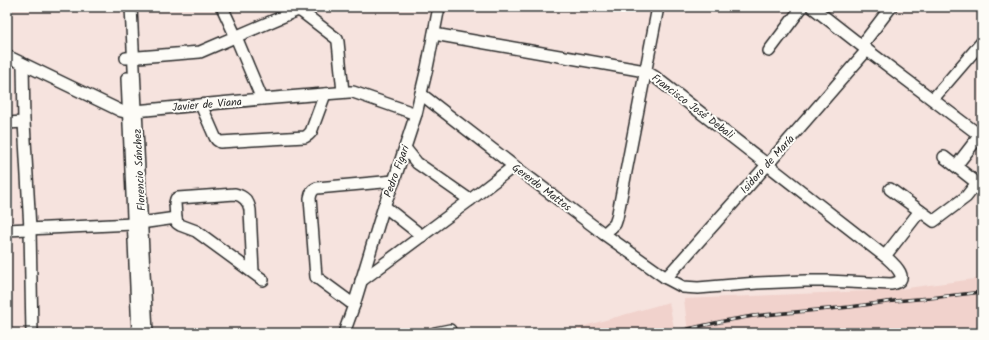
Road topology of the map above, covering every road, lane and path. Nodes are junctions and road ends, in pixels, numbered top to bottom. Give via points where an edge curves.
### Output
1 (123, 7) edge
2 (131, 7) edge
3 (222, 7) edge
4 (439, 7) edge
5 (658, 7) edge
6 (802, 7) edge
7 (812, 7) edge
8 (891, 7) edge
9 (434, 34) junction
10 (236, 37) junction
11 (982, 42) edge
12 (865, 48) junction
13 (769, 52) dead end
14 (7, 56) edge
15 (130, 58) junction
16 (23, 64) junction
17 (645, 71) junction
18 (343, 92) junction
19 (325, 94) junction
20 (421, 94) junction
21 (262, 98) junction
22 (933, 100) junction
23 (201, 105) junction
24 (132, 111) junction
25 (416, 114) junction
26 (24, 122) junction
27 (7, 123) edge
28 (981, 136) edge
29 (405, 148) junction
30 (944, 157) dead end
31 (768, 164) junction
32 (514, 166) junction
33 (956, 166) junction
34 (394, 181) junction
35 (890, 189) dead end
36 (470, 200) junction
37 (384, 206) junction
38 (920, 210) junction
39 (176, 218) junction
40 (137, 224) junction
41 (30, 229) junction
42 (7, 230) edge
43 (604, 234) junction
44 (422, 236) junction
45 (885, 256) junction
46 (253, 272) junction
47 (666, 278) junction
48 (263, 280) dead end
49 (900, 280) joint
50 (360, 281) junction
51 (354, 305) junction
52 (450, 330) dead end
53 (32, 333) edge
54 (138, 333) edge
55 (147, 333) edge
56 (344, 333) edge
57 (435, 333) edge

1 - 15 street, Florencio Sánchez
2 - 15 street, Florencio Sánchez
3 - 10 street
4 - 9 street, Pedro Figari
5 - 17 street
6 - 13 street
7 - 12 street
8 - 12 street, Isidoro de María
9 - 17 street, Francisco José Debali
9 - 20 street, Pedro Figari
10 - 15 street via 200,52
10 - 18 street via 295,11 302,12 337,39
10 - 21 street
11 - 22 street
12 - 22 street
12 - 31 street, Isidoro de María
14 - 16 street, Javier de Viana
15 - 24 street, Florencio Sánchez
16 - 24 street, Javier de Viana via 121,111
16 - 26 street
17 - 31 street, Francisco José Debali
17 - 43 street via 617,218 615,224
18 - 19 street, Javier de Viana
18 - 25 street, Javier de Viana via 353,92
19 - 21 street, Javier de Viana
19 - 23 street via 311,132 305,137 220,142 215,137
20 - 25 street, Pedro Figari
20 - 32 street, Gererdo Mattos
21 - 23 street, Javier de Viana
22 - 28 street
23 - 24 street, Javier de Viana
24 - 40 street, Florencio Sánchez
25 - 29 street, Pedro Figari
26 - 27 street
26 - 41 street
28 - 33 street
29 - 34 street, Pedro Figari
29 - 36 street via 417,163
30 - 33 street
31 - 45 street, Francisco José Debali
31 - 47 street, Isidoro de María
32 - 36 street
32 - 43 street, Gererdo Mattos
33 - 38 street via 977,182 966,197 934,221
34 - 37 street, Pedro Figari
34 - 51 street via 316,188 310,194 316,277
35 - 38 street
36 - 44 street
37 - 44 street
37 - 50 street, Pedro Figari
38 - 45 street
39 - 40 street
39 - 46 street via 177,223 196,231
39 - 46 street via 174,203 178,198 235,194 243,197 250,210
40 - 41 street
40 - 54 street, Florencio Sánchez
40 - 55 street, Florencio Sánchez
41 - 42 street
41 - 53 street
43 - 47 street, Gererdo Mattos
44 - 50 street
45 - 49 street, Francisco José Debali via 898,268
46 - 48 street
47 - 49 street, Gererdo Mattos via 682,287 698,288 805,281 891,284
50 - 51 street, Pedro Figari
51 - 56 street, Pedro Figari
52 - 57 street

